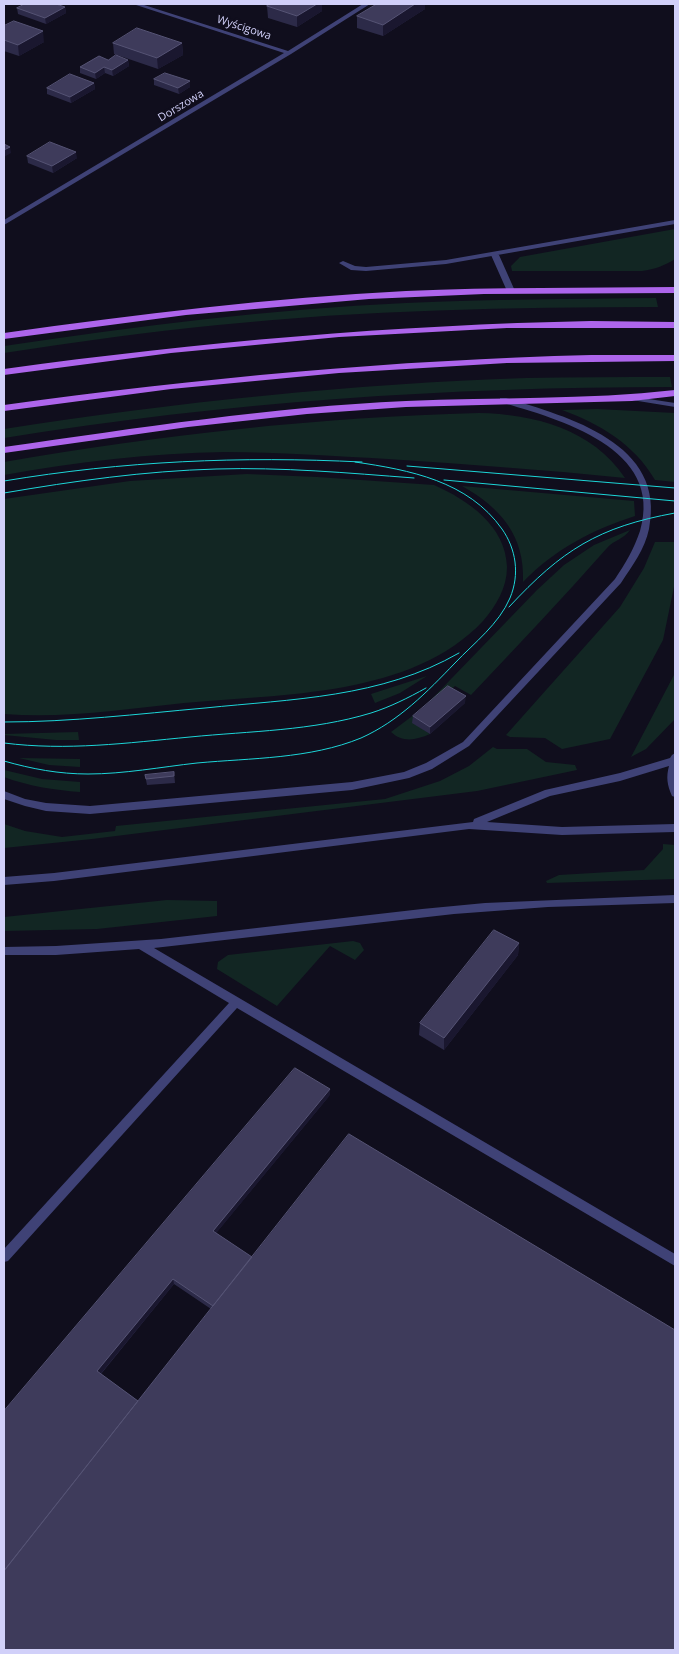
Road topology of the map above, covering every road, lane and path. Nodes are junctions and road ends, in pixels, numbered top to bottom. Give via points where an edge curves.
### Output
1 (136, 4) edge
2 (367, 4) edge
3 (289, 53) junction
4 (675, 222) edge
5 (4, 223) edge
6 (495, 255) junction
7 (343, 263) dead end
8 (675, 290) edge
9 (511, 291) junction
10 (675, 325) edge
11 (4, 336) edge
12 (675, 358) edge
13 (4, 372) edge
14 (675, 394) edge
15 (632, 398) junction
16 (502, 400) junction
17 (675, 405) edge
18 (4, 408) edge
19 (4, 450) edge
20 (674, 758) edge
21 (675, 793) edge
22 (4, 795) edge
23 (470, 825) junction
24 (675, 828) edge
25 (4, 881) edge
26 (675, 899) edge
27 (140, 945) junction
28 (4, 951) edge
29 (236, 1002) junction
30 (4, 1257) edge
31 (675, 1260) edge

1 - 3 street, Wyścigowa
2 - 3 street, Dorszowa
3 - 5 street, Dorszowa
4 - 6 street
6 - 7 street via 366,269
6 - 9 street
8 - 9 main road
9 - 11 main road via 260,304 126,318
10 - 13 main road via 473,327 282,339
12 - 18 main road via 456,362 296,372
14 - 15 main road
15 - 16 main road
15 - 17 street
16 - 19 main road via 307,411
16 - 22 street via 572,422 614,448 628,461 644,485 649,505 648,518 642,541 618,581 466,744 429,766 406,775 352,786 90,810 50,808
20 - 21 street via 671,779
20 - 23 street via 629,774 548,793
23 - 24 street via 562,831
23 - 25 street
26 - 27 street via 483,908
27 - 28 street
27 - 29 street
29 - 30 street
29 - 31 street

